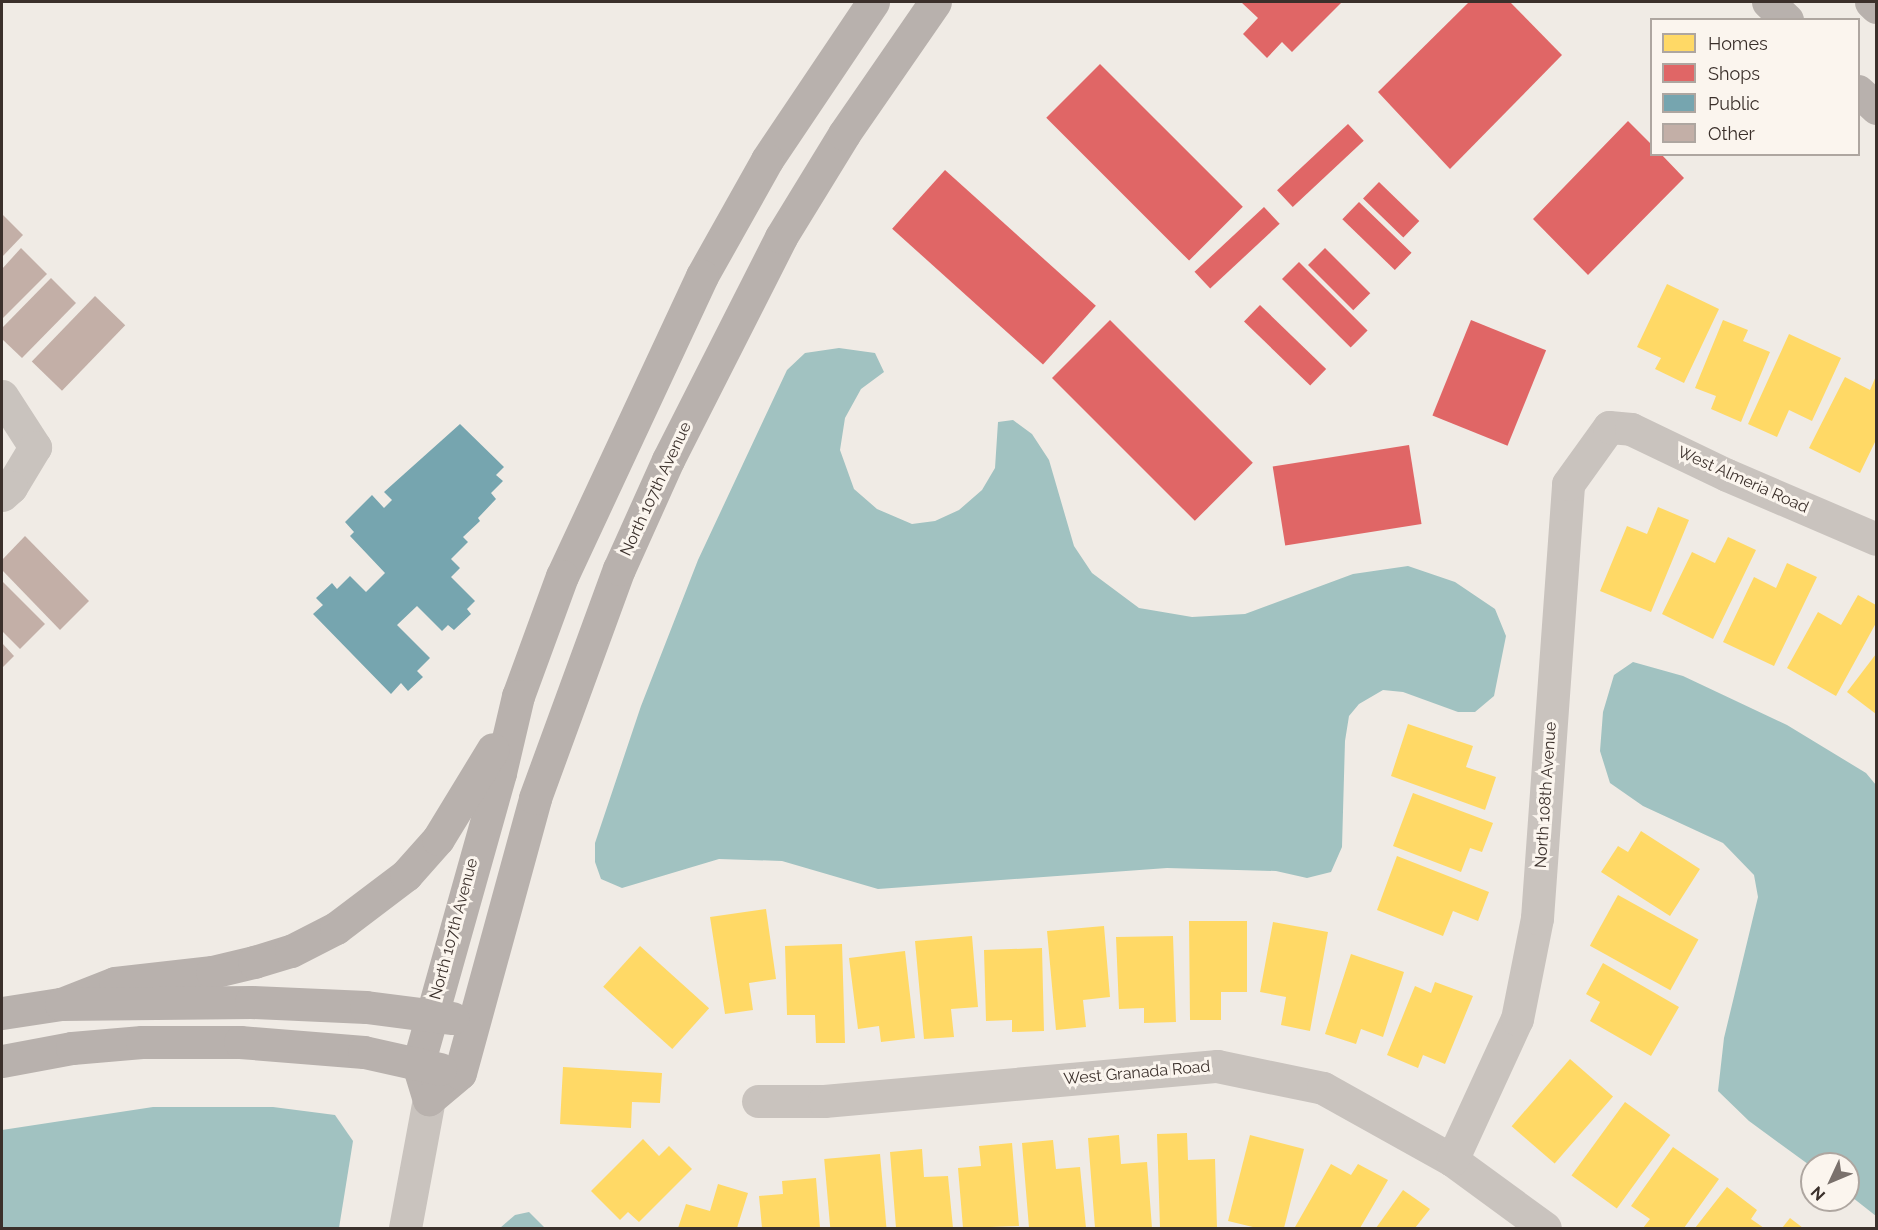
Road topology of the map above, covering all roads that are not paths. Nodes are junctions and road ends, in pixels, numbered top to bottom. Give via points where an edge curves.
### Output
1 (873, 2) edge
2 (935, 2) edge
3 (1768, 2) edge
4 (1871, 2) edge
5 (1876, 7) edge
6 (1784, 18) edge
7 (1860, 93) edge
8 (1876, 108) edge
9 (2, 396) edge
10 (1609, 427) joint
11 (2, 495) edge
12 (1876, 539) edge
13 (564, 570) junction
14 (611, 590) junction
15 (518, 696) junction
16 (62, 1004) junction
17 (2, 1013) edge
18 (425, 1039) junction
19 (467, 1047) junction
20 (2, 1061) edge
21 (429, 1099) junction
22 (758, 1101) dead end
23 (1452, 1160) junction
24 (405, 1228) edge
25 (1545, 1228) edge

1 - 13 main road, North 107th Avenue via 767,160 702,276
2 - 14 main road, North 107th Avenue via 844,134 782,237 668,460
3 - 6 main road
4 - 5 main road
7 - 8 main road
9 - 11 street via 35,447
10 - 12 street, West Almeria Road via 1631,429
10 - 23 street, North 108th Avenue via 1568,484 1537,918 1517,1019
13 - 14 main road
13 - 15 main road, North 107th Avenue
14 - 19 main road, North 107th Avenue via 535,798
15 - 16 main road via 492,751 438,839 406,875 336,928 291,951 254,962 212,972 115,983
15 - 18 main road, North 107th Avenue
16 - 17 main road, North 107th Avenue
16 - 18 main road, North 107th Avenue via 251,1002
18 - 19 main road, North 107th Avenue
18 - 19 main road, North 107th Avenue
18 - 20 main road, North 107th Avenue via 364,1052 182,1041 72,1048
18 - 21 main road
19 - 21 main road
21 - 24 street
22 - 23 street, West Granada Road via 824,1101 1218,1066 1323,1088
23 - 25 street, West Granada Road

